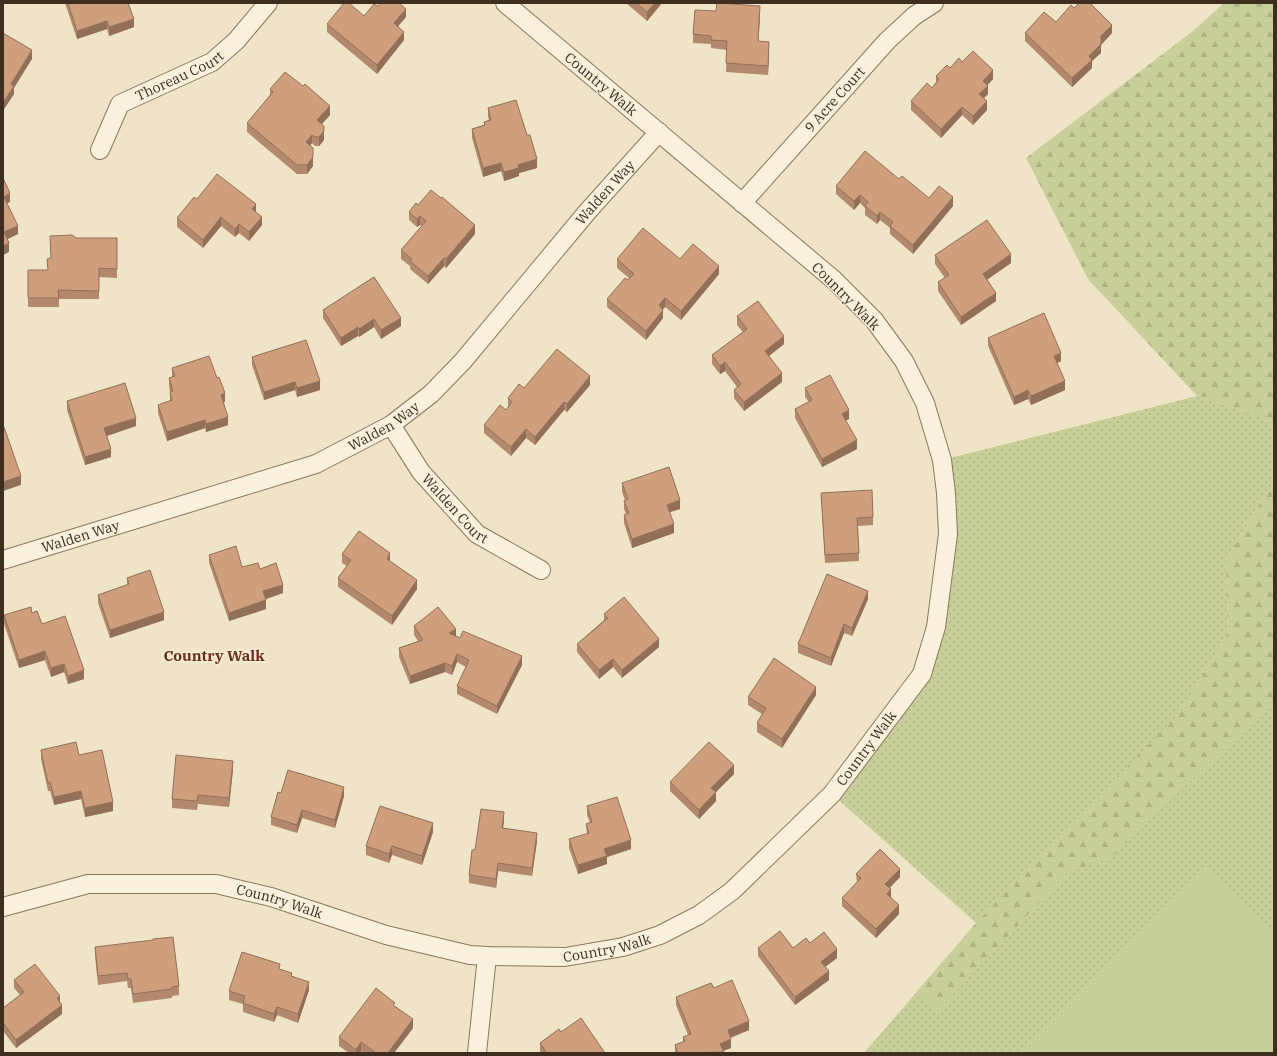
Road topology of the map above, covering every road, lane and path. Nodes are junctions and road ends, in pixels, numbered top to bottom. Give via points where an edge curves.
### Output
1 (268, 3) edge
2 (505, 3) edge
3 (934, 3) edge
4 (658, 132) junction
5 (100, 150) dead end
6 (742, 203) junction
7 (391, 425) junction
8 (3, 560) edge
9 (541, 570) dead end
10 (3, 907) edge
11 (487, 956) junction
12 (478, 1053) edge

1 - 5 street, Thoreau Court via 236,41 212,62 120,104
2 - 4 street, Country Walk
3 - 6 street, 9 Acre Court via 914,16 887,41
4 - 6 street, Country Walk
4 - 7 street, Walden Way via 588,211 463,361 432,394
6 - 11 street, Country Walk via 834,280 874,320 904,361 926,403 942,460 948,534 936,627 922,674 832,794 732,890 699,915 660,935 623,947 565,957
7 - 8 street, Walden Way via 316,464
7 - 9 street, Walden Court via 421,472 477,534
10 - 11 street, Country Walk via 88,884 216,884 271,897 386,935 470,955
11 - 12 street

